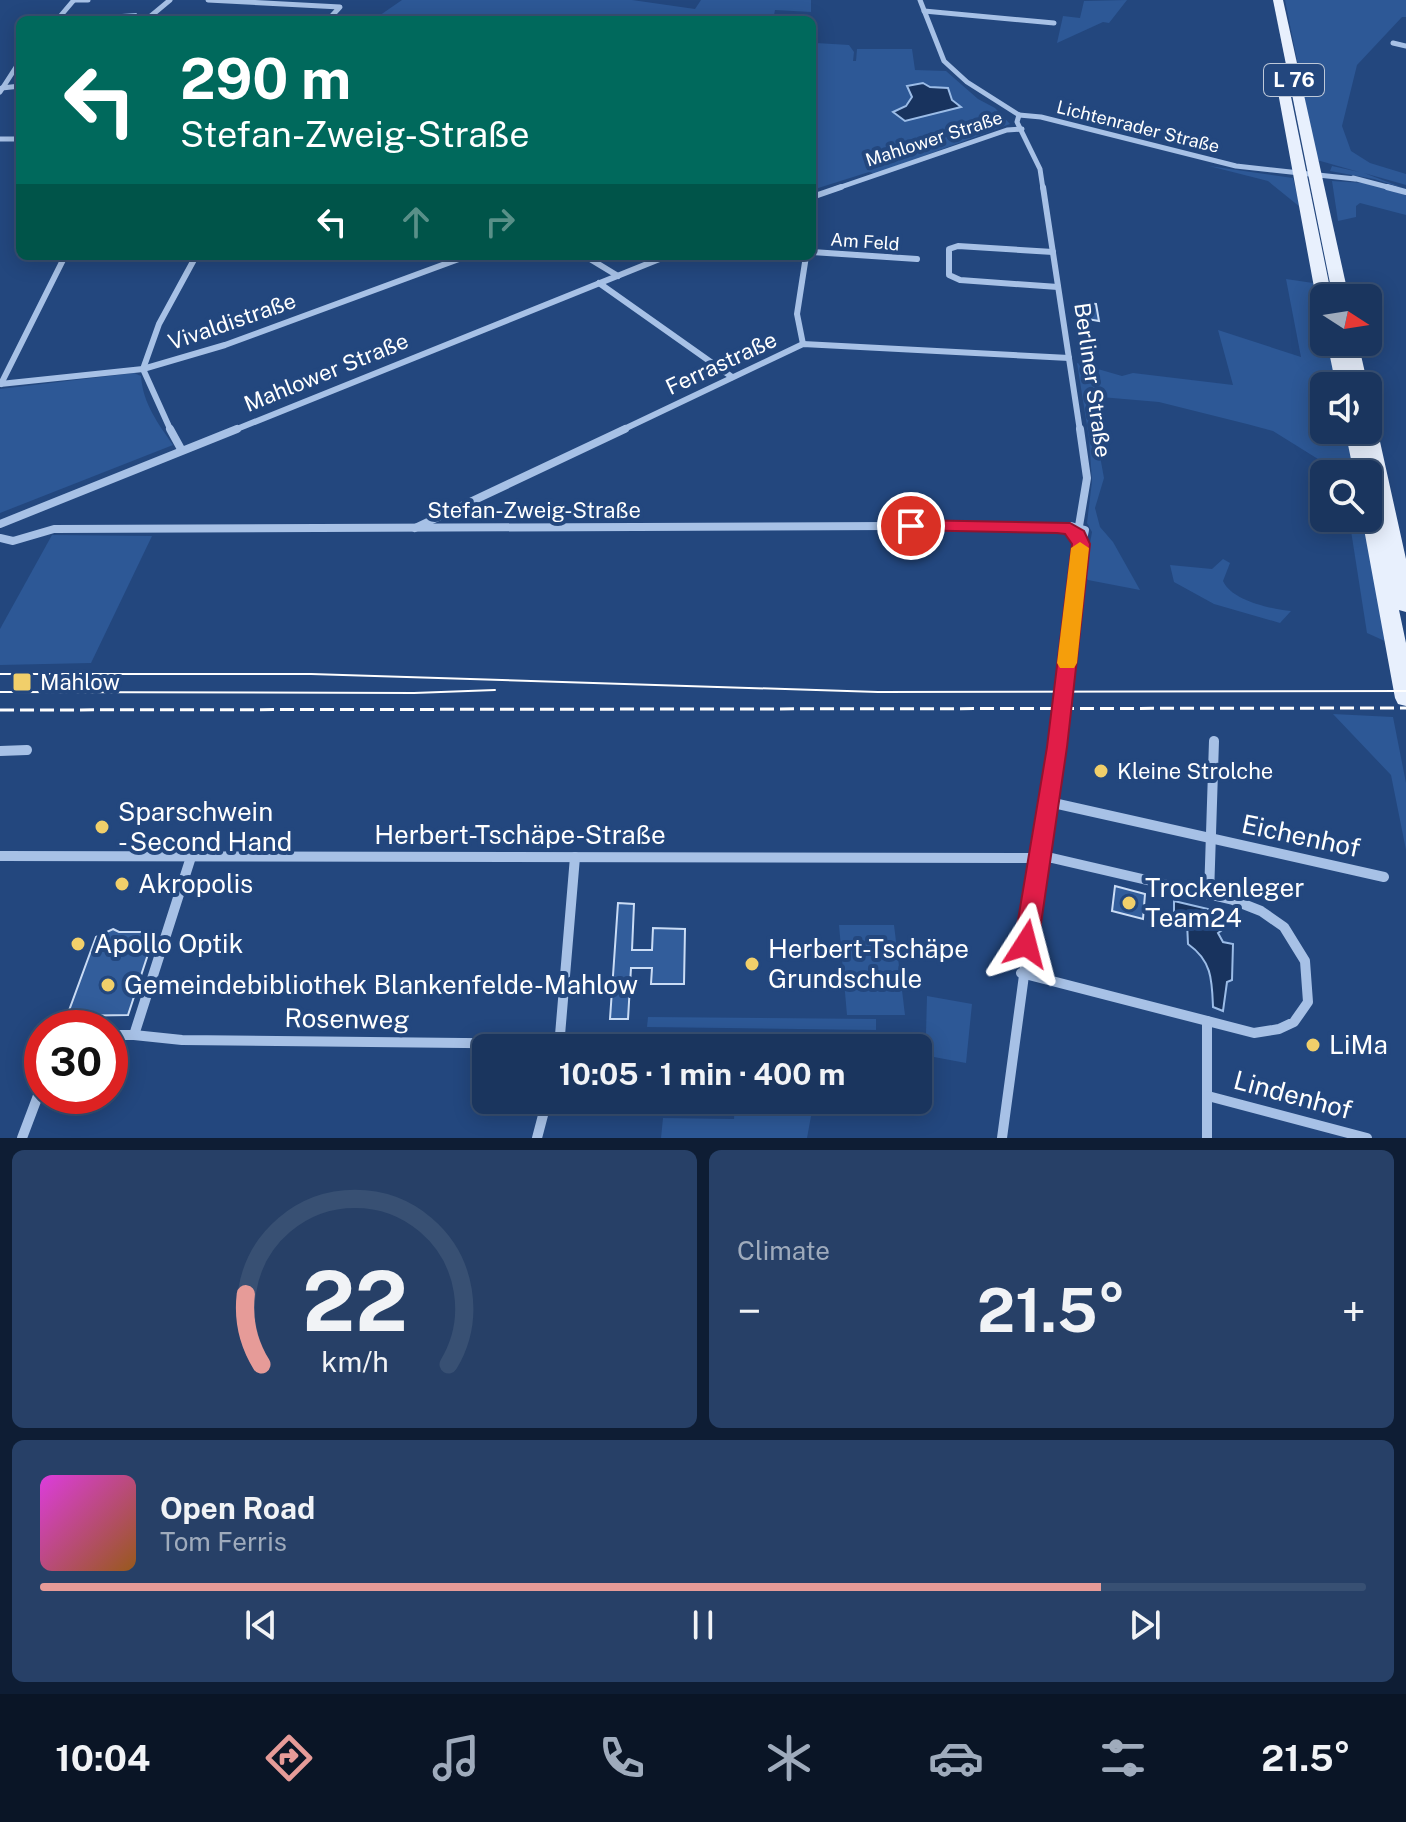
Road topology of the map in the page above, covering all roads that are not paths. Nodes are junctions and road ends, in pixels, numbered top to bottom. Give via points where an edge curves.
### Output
1 (74, 0) edge
2 (88, 0) edge
3 (170, 0) edge
4 (208, 0) edge
5 (920, 0) edge
6 (1268, 0) edge
7 (1278, 0) edge
8 (924, 11) junction
9 (60, 16) edge
10 (151, 16) edge
11 (332, 16) edge
12 (1054, 23) dead end
13 (1393, 43) dead end
14 (1406, 46) edge
15 (16, 66) edge
16 (1, 87) edge
17 (1019, 115) junction
18 (1022, 129) junction
19 (1307, 173) junction
20 (1406, 192) edge
21 (816, 198) edge
22 (816, 252) edge
23 (1053, 252) junction
24 (917, 259) dead end
25 (63, 260) edge
26 (194, 260) edge
27 (456, 260) edge
28 (592, 260) edge
29 (657, 260) edge
30 (805, 260) edge
31 (618, 276) junction
32 (599, 283) junction
33 (1322, 284) edge
34 (1337, 284) edge
35 (1058, 287) junction
36 (803, 344) junction
37 (1069, 358) junction
38 (143, 369) junction
39 (732, 377) junction
40 (0, 384) edge
41 (1371, 444) edge
42 (181, 449) junction
43 (0, 524) edge
44 (414, 529) junction
45 (1075, 530) junction
46 (1374, 532) edge
47 (0, 538) edge
48 (1406, 605) edge
49 (1406, 698) edge
50 (1214, 741) dead end
51 (27, 750) dead end
52 (0, 751) edge
53 (1049, 802) junction
54 (1211, 839) junction
55 (0, 856) edge
56 (191, 857) junction
57 (575, 857) junction
58 (1040, 857) junction
59 (1384, 877) dead end
60 (1209, 895) junction
61 (1021, 973) junction
62 (1207, 1021) junction
63 (560, 1034) edge
64 (128, 1035) edge
65 (134, 1035) junction
66 (472, 1045) edge
67 (1208, 1096) junction
68 (31, 1114) edge
69 (543, 1114) edge
70 (22, 1138) edge
71 (537, 1138) edge
72 (1002, 1138) edge
73 (1207, 1138) edge
74 (1367, 1138) edge

1 - 2 street
1 - 9 street
3 - 10 street
4 - 11 street via 340,7
5 - 8 street
6 - 19 main road, L 76
7 - 19 main road, L 76
8 - 12 street
8 - 17 street via 938,51 953,70
13 - 14 street
15 - 16 street
17 - 18 street, Berliner Straße
17 - 19 street, Lichtenrader Straße via 1196,158
18 - 21 street, Mahlower Straße
18 - 23 street, Berliner Straße via 1040,169
19 - 20 street, Lichtenrader Straße
19 - 33 main road, L 76
19 - 34 main road, L 76
22 - 24 street, Am Feld
23 - 35 street, Berliner Straße
23 - 35 street, Berliner Straße via 958,246 949,249 949,275
25 - 40 street
26 - 38 street via 159,324
27 - 38 street, Vivaldistraße via 225,345
28 - 31 street
29 - 31 street, Mahlower Straße
30 - 36 street, Am Feld via 797,326
31 - 32 street, Mahlower Straße
32 - 39 street
32 - 42 street, Mahlower Straße
35 - 37 street, Berliner Straße
36 - 37 street, Ferrastraße
36 - 39 street, Ferrastraße
37 - 45 street, Berliner Straße via 1087,478
38 - 40 street, Vivaldistraße
38 - 42 street
39 - 44 street, Ferrastraße
41 - 48 main road
42 - 43 street, Mahlower Straße
44 - 45 street, Stefan-Zweig-Straße
44 - 47 street, Stefan-Zweig-Straße via 54,529 13,541
45 - 53 street, Berliner Straße via 1081,544
46 - 49 main road
50 - 54 street, Eichenhof
51 - 52 street
53 - 54 street
53 - 58 street, Berliner Straße
54 - 59 street, Eichenhof
54 - 60 street
55 - 56 street, Herbert-Tschäpe-Straße
56 - 57 street, Herbert-Tschäpe-Straße
56 - 65 street
57 - 58 street, Herbert-Tschäpe-Straße
57 - 63 street
58 - 60 street, Herbert-Tschäpe-Straße
58 - 61 street, Berliner Straße
60 - 62 street, Herbert-Tschäpe-Straße via 1260,910 1281,925 1308,964 1311,986 1306,1008 1277,1032 1254,1033
61 - 62 street, Herbert-Tschäpe-Straße
61 - 72 street, Berliner Straße
62 - 67 street
64 - 65 street, Rosenweg
65 - 66 street, Rosenweg
67 - 73 street
67 - 74 street, Lindenhof
68 - 70 street
69 - 71 street

